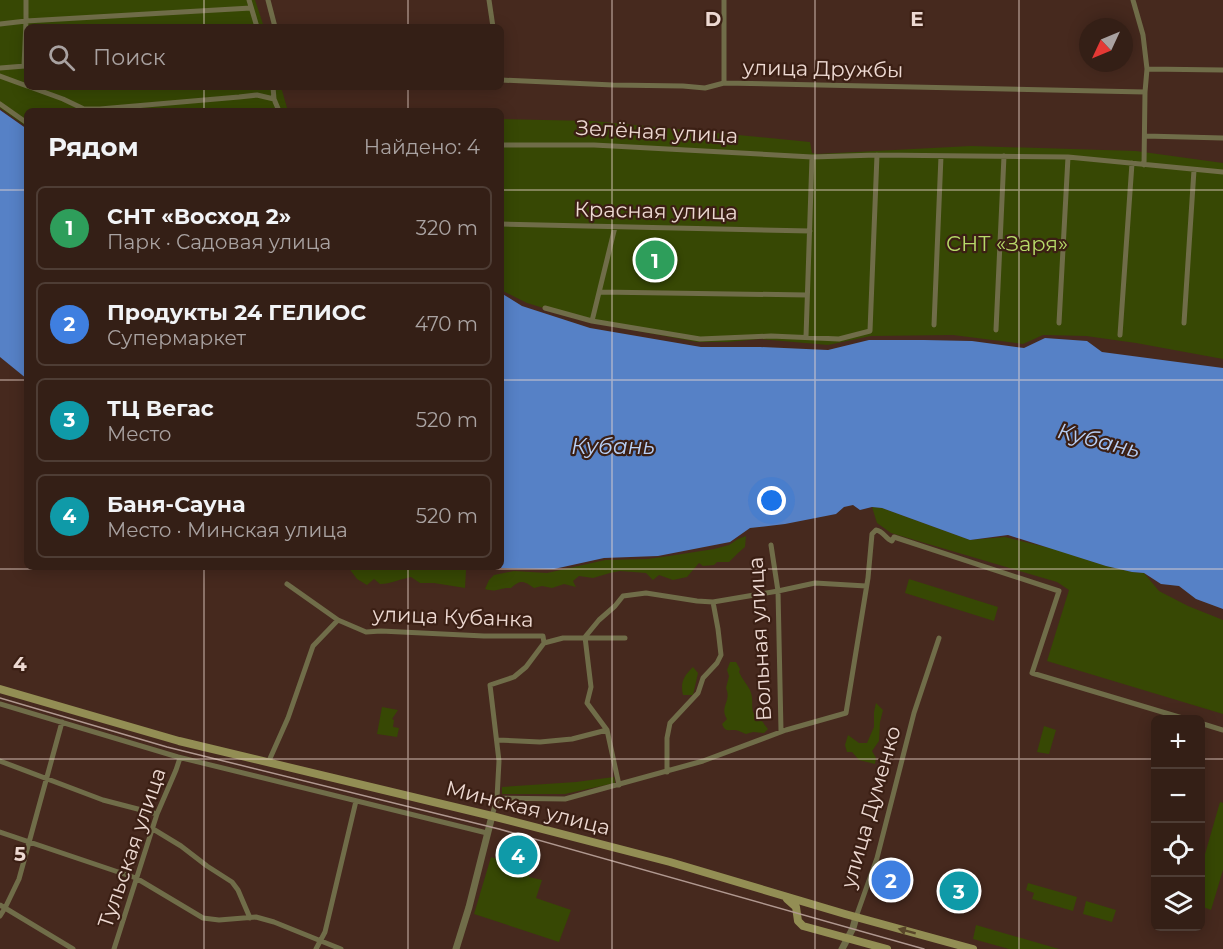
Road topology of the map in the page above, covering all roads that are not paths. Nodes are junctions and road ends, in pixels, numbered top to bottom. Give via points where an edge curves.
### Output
1 (26, 0) edge
2 (249, 0) edge
3 (268, 0) edge
4 (489, 0) edge
5 (724, 0) edge
6 (1133, 0) edge
7 (251, 8) junction
8 (26, 21) junction
9 (0, 24) edge
10 (26, 24) edge
11 (256, 24) edge
12 (274, 24) edge
13 (493, 24) edge
14 (24, 66) edge
15 (0, 68) edge
16 (1148, 69) junction
17 (1223, 70) edge
18 (0, 76) edge
19 (504, 80) edge
20 (724, 83) junction
21 (24, 84) edge
22 (39, 90) edge
23 (273, 90) edge
24 (1145, 92) junction
25 (274, 99) junction
26 (0, 104) edge
27 (80, 108) edge
28 (111, 108) edge
29 (278, 108) edge
30 (24, 121) edge
31 (1145, 136) junction
32 (1223, 138) edge
33 (504, 146) edge
34 (877, 155) junction
35 (940, 156) junction
36 (1004, 156) junction
37 (812, 157) junction
38 (1068, 157) junction
39 (1132, 163) junction
40 (1144, 165) junction
41 (1194, 170) junction
42 (1223, 172) edge
43 (504, 224) edge
44 (615, 227) junction
45 (810, 231) junction
46 (600, 292) junction
47 (807, 295) junction
48 (545, 308) dead end
49 (592, 321) junction
50 (1059, 323) dead end
51 (1184, 323) dead end
52 (934, 325) dead end
53 (996, 330) dead end
54 (1120, 335) dead end
55 (806, 337) junction
56 (771, 545) dead end
57 (287, 584) dead end
58 (866, 586) junction
59 (777, 591) junction
60 (713, 602) junction
61 (338, 620) junction
62 (585, 637) junction
63 (625, 638) dead end
64 (939, 638) dead end
65 (544, 643) junction
66 (0, 689) edge
67 (0, 704) edge
68 (1172, 715) edge
69 (62, 722) junction
70 (1205, 725) edge
71 (607, 730) junction
72 (1223, 730) edge
73 (781, 731) junction
74 (497, 740) junction
75 (180, 758) junction
76 (0, 761) edge
77 (268, 763) junction
78 (667, 772) junction
79 (47, 780) junction
80 (619, 785) junction
81 (497, 798) junction
82 (356, 801) junction
83 (157, 814) junction
84 (492, 816) junction
85 (153, 829) junction
86 (0, 831) edge
87 (487, 833) junction
88 (28, 842) junction
89 (136, 878) junction
90 (777, 894) junction
91 (3, 907) edge
92 (822, 907) junction
93 (797, 912) junction
94 (0, 916) edge
95 (856, 917) junction
96 (250, 918) junction
97 (847, 938) junction
98 (319, 941) junction
99 (73, 949) edge
100 (114, 949) edge
101 (316, 949) edge
102 (341, 949) edge
103 (456, 949) edge
104 (842, 949) edge
105 (887, 949) edge
106 (973, 949) edge

1 - 8 street
2 - 7 street
3 - 12 street
4 - 13 street
5 - 20 street
6 - 16 street
7 - 8 street
7 - 11 street
8 - 9 street
8 - 10 street
14 - 15 street
16 - 17 street
16 - 24 street
18 - 21 street
19 - 20 street, улица Дружбы via 705,88
20 - 24 street, улица Дружбы
22 - 27 street
23 - 25 street
24 - 31 street
25 - 28 street via 257,95
25 - 29 street
26 - 30 street
31 - 32 street
31 - 40 street
33 - 37 street, Зелёная улица via 594,145
34 - 35 street, Зелёная улица
34 - 37 street, Зелёная улица
34 - 55 street via 870,331 839,339
35 - 36 street, Зелёная улица
35 - 52 street
36 - 38 street, Зелёная улица
36 - 53 street
37 - 45 street
38 - 39 street, Зелёная улица
38 - 50 street
39 - 40 street, Зелёная улица
39 - 54 street
40 - 41 street, Зелёная улица
41 - 42 street, Зелёная улица
41 - 51 street
43 - 44 street, Красная улица
44 - 45 street, Красная улица
44 - 46 street
45 - 47 street
46 - 47 street
46 - 49 street
47 - 55 street
48 - 49 street
49 - 55 street via 700,339
56 - 59 street, Вольная улица
57 - 61 street, улица Кубанка
58 - 59 street via 815,583
58 - 68 street via 872,534 876,530 888,540 894,537 1059,591 1032,673
58 - 73 street, Минская улица via 846,713
59 - 60 street
59 - 73 street, Вольная улица
60 - 62 street via 646,594 623,596
60 - 78 street via 720,655 703,678 698,693 670,723
61 - 65 street, улица Кубанка via 366,632 543,636
61 - 77 street via 313,646
62 - 63 street, улица Кубанка
62 - 65 street, улица Кубанка
62 - 71 street via 591,687 587,703
64 - 95 street, улица Думенко via 914,713 877,858
65 - 74 street via 526,667 490,685
66 - 77 main road, Минская улица
67 - 69 street, Минская улица
69 - 75 street, Минская улица
69 - 79 street
70 - 72 street
71 - 74 street via 540,742
71 - 80 street
73 - 78 street, Минская улица
74 - 81 street
75 - 82 street, Минская улица
75 - 83 street, Тульская улица
76 - 79 street
77 - 84 main road, Минская улица
78 - 80 street, Минская улица
79 - 83 street
79 - 88 street
80 - 81 street, Минская улица via 565,799
81 - 84 street
82 - 87 street, Минская улица
82 - 98 street via 325,933
83 - 85 street, Тульская улица
84 - 87 street
84 - 90 main road, Минская улица
85 - 89 street, Тульская улица
85 - 96 street via 232,882
86 - 88 street
87 - 103 street
88 - 89 street
88 - 91 street via 19,879
89 - 96 street via 203,918
89 - 100 street, Тульская улица
90 - 92 main road, Минская улица
90 - 93 main road via 794,904
91 - 94 street
91 - 99 street
92 - 93 main road via 804,907
92 - 95 main road, Минская улица
93 - 97 main road via 803,926
95 - 97 street, улица Думенко
106 -> 95 main road, Минская улица
96 - 98 street via 274,922
97 - 104 street, улица Думенко
97 - 105 main road
98 - 101 street
98 - 102 street

